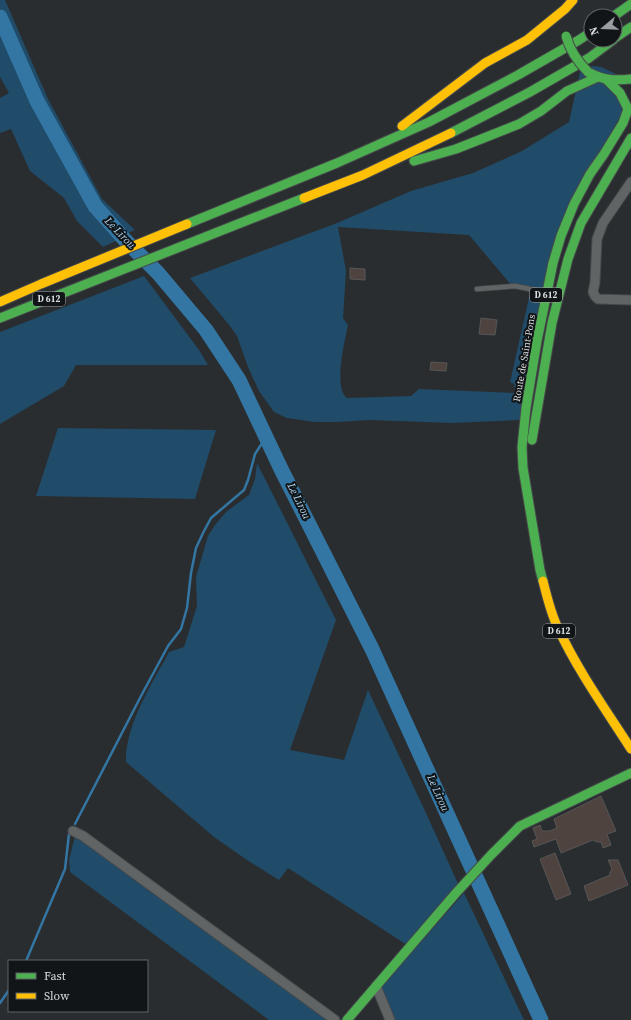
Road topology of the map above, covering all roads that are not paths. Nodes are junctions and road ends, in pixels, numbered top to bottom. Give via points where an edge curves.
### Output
1 (574, 0) edge
2 (583, 37) edge
3 (602, 48) edge
4 (598, 77) junction
5 (608, 80) junction
6 (631, 80) edge
7 (631, 138) edge
8 (336, 163) junction
9 (363, 175) junction
10 (631, 182) edge
11 (477, 289) dead end
12 (546, 293) junction
13 (631, 300) edge
14 (0, 302) edge
15 (0, 318) edge
16 (528, 498) junction
17 (631, 749) edge
18 (631, 773) edge
19 (73, 831) dead end
20 (376, 986) junction
21 (335, 1020) edge
22 (347, 1020) edge
23 (390, 1020) edge

1 - 4 main road, bridge via 566,29 570,50 588,72
1 - 8 main road, D 612 via 527,40 485,63 389,136
2 - 8 main road via 429,122
3 - 9 main road via 530,92 434,142
4 - 5 main road
4 - 9 main road, D 612 via 567,91 519,124 456,149
5 - 6 main road
5 - 12 main road, Route de Saint-Pons / D 612 via 620,93 628,109 623,123 574,204 561,236
7 - 16 main road, Route de Saint-Pons / D 612 via 581,224 568,259 552,323 532,435
8 - 14 main road, D 612
9 - 15 main road, D 612
10 - 13 street via 604,223 597,239 593,292 598,299
11 - 12 lane via 515,286
12 - 16 main road, Route de Saint-Pons / D 612 via 526,408 522,447
16 - 17 main road, Route de Saint-Pons / D 612 via 540,570 557,627 578,667
18 - 20 main road via 520,826 456,893
19 - 21 street
20 - 22 main road
20 - 23 street

